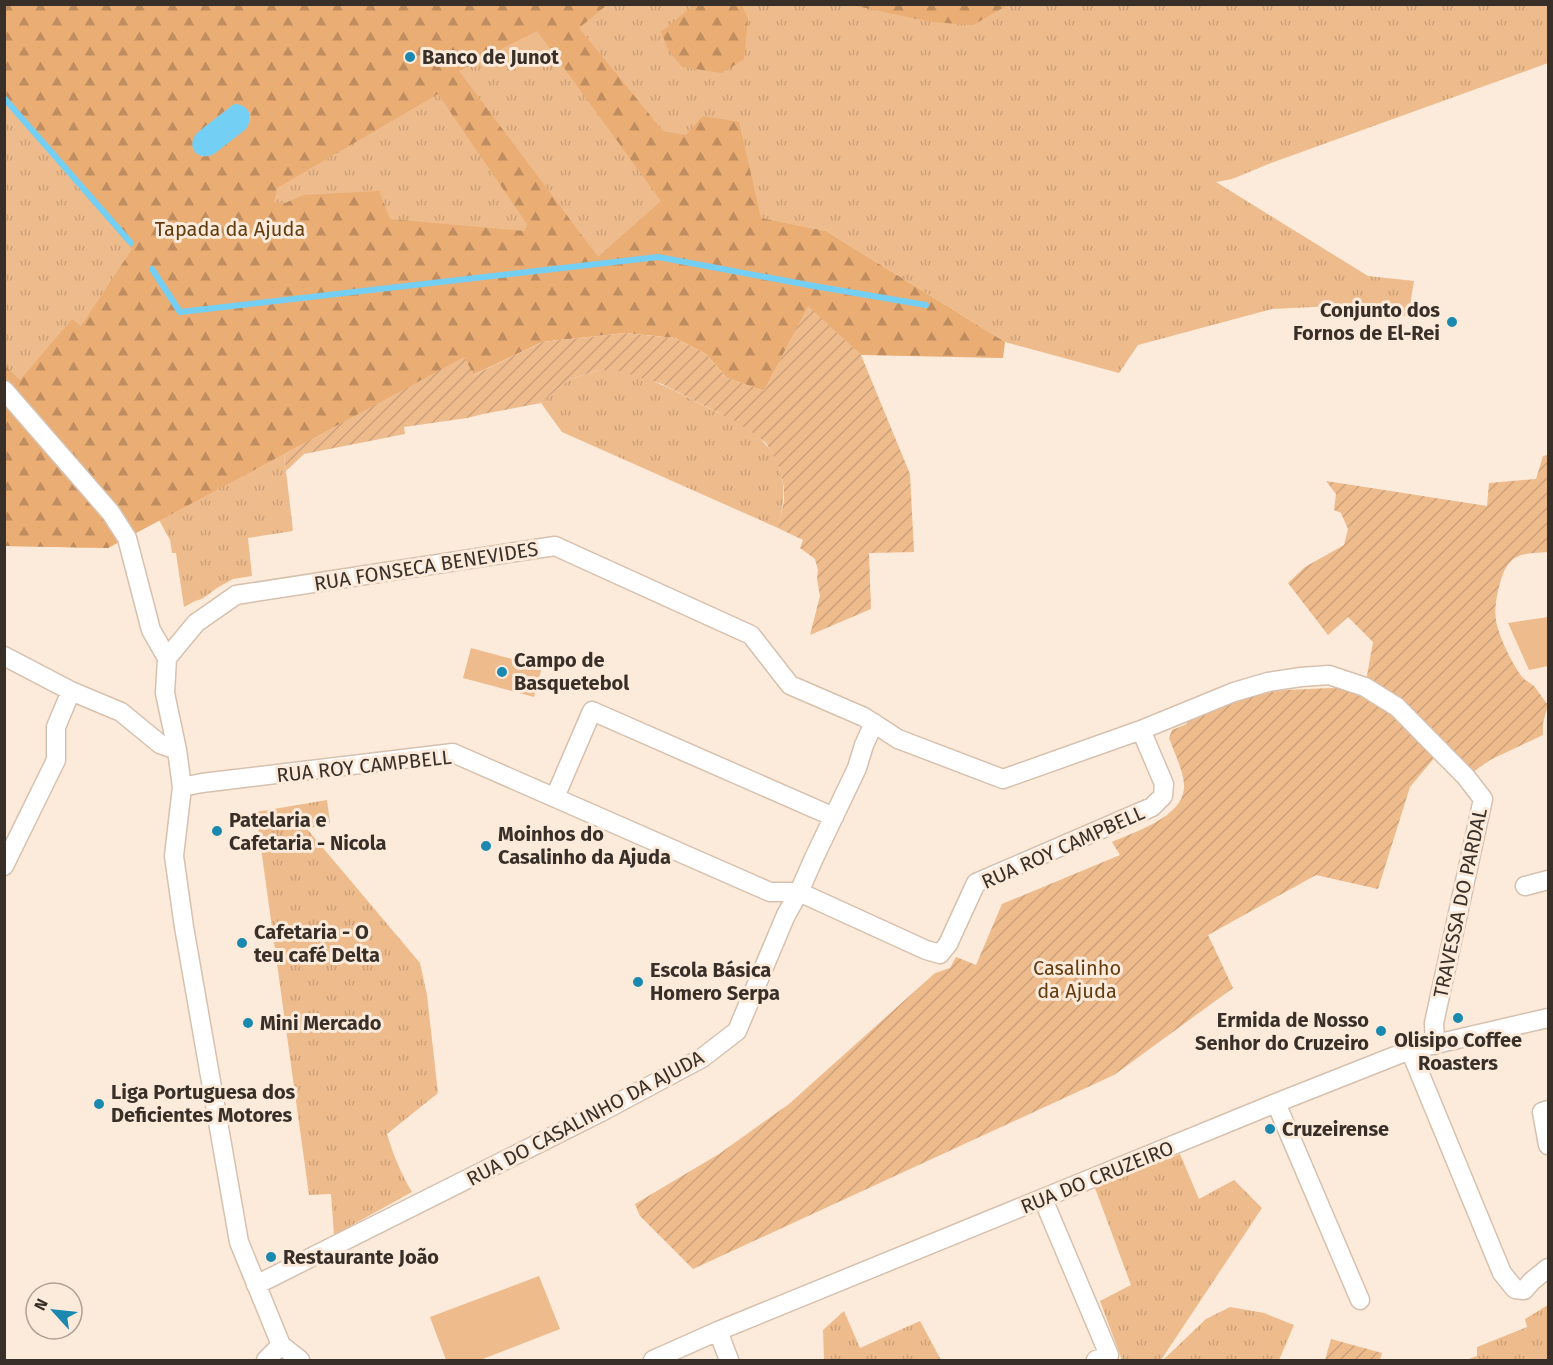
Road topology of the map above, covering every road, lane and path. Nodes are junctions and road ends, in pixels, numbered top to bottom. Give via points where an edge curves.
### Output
1 (4, 390) edge
2 (4, 656) edge
3 (166, 658) junction
4 (71, 691) junction
5 (874, 723) junction
6 (1141, 730) junction
7 (177, 750) junction
8 (182, 787) junction
9 (555, 797) junction
10 (834, 817) junction
11 (4, 866) edge
12 (1548, 880) edge
13 (1525, 886) dead end
14 (799, 892) junction
15 (1548, 1018) edge
16 (1435, 1045) junction
17 (1410, 1050) junction
18 (1276, 1103) junction
19 (1548, 1110) edge
20 (1548, 1145) edge
21 (1043, 1199) junction
22 (1548, 1268) edge
23 (256, 1285) junction
24 (1360, 1300) dead end
25 (718, 1331) junction
26 (281, 1345) junction
27 (266, 1360) edge
28 (300, 1360) edge
29 (653, 1360) edge
30 (729, 1360) edge
31 (1096, 1360) edge

1 - 3 street via 103,503 127,538 151,630
2 - 4 street
3 - 5 street, RUA FONSECA BENEVIDES via 196,623 236,595 555,546 751,635 790,685
3 - 7 street via 165,693
4 - 7 street via 122,712 160,744
4 - 11 street via 56,727 56,760
5 - 6 street via 898,739 1003,779
5 - 10 street, RUA DO CASALINHO DA AJUDA
6 - 14 street, RUA ROY CAMPBELL via 1164,784 1163,796 1152,807 976,884 940,954
6 - 16 street, TRAVESSA DO PARDAL via 1268,682 1329,675 1365,687 1397,707 1466,777 1483,799 1434,1023
7 - 8 street
8 - 9 street, RUA ROY CAMPBELL via 453,753
8 - 23 street via 174,856 184,927 239,1242
9 - 10 street via 592,711
9 - 14 street, RUA ROY CAMPBELL via 770,892
10 - 14 street, RUA DO CASALINHO DA AJUDA
12 - 13 street
14 - 23 street, RUA DO CASALINHO DA AJUDA via 737,1031 702,1059
15 - 16 street, RUA DO CRUZEIRO
16 - 17 street, RUA DO CRUZEIRO
17 - 18 street, RUA DO CRUZEIRO
17 - 22 street via 1503,1273 1515,1289 1524,1290
18 - 21 street, RUA DO CRUZEIRO
18 - 24 street
19 - 20 street via 1542,1112
21 - 25 street, RUA DO CRUZEIRO
21 - 31 street via 1109,1355
23 - 26 street
25 - 29 street, RUA DO CRUZEIRO
25 - 30 street
26 - 27 street
26 - 28 street

